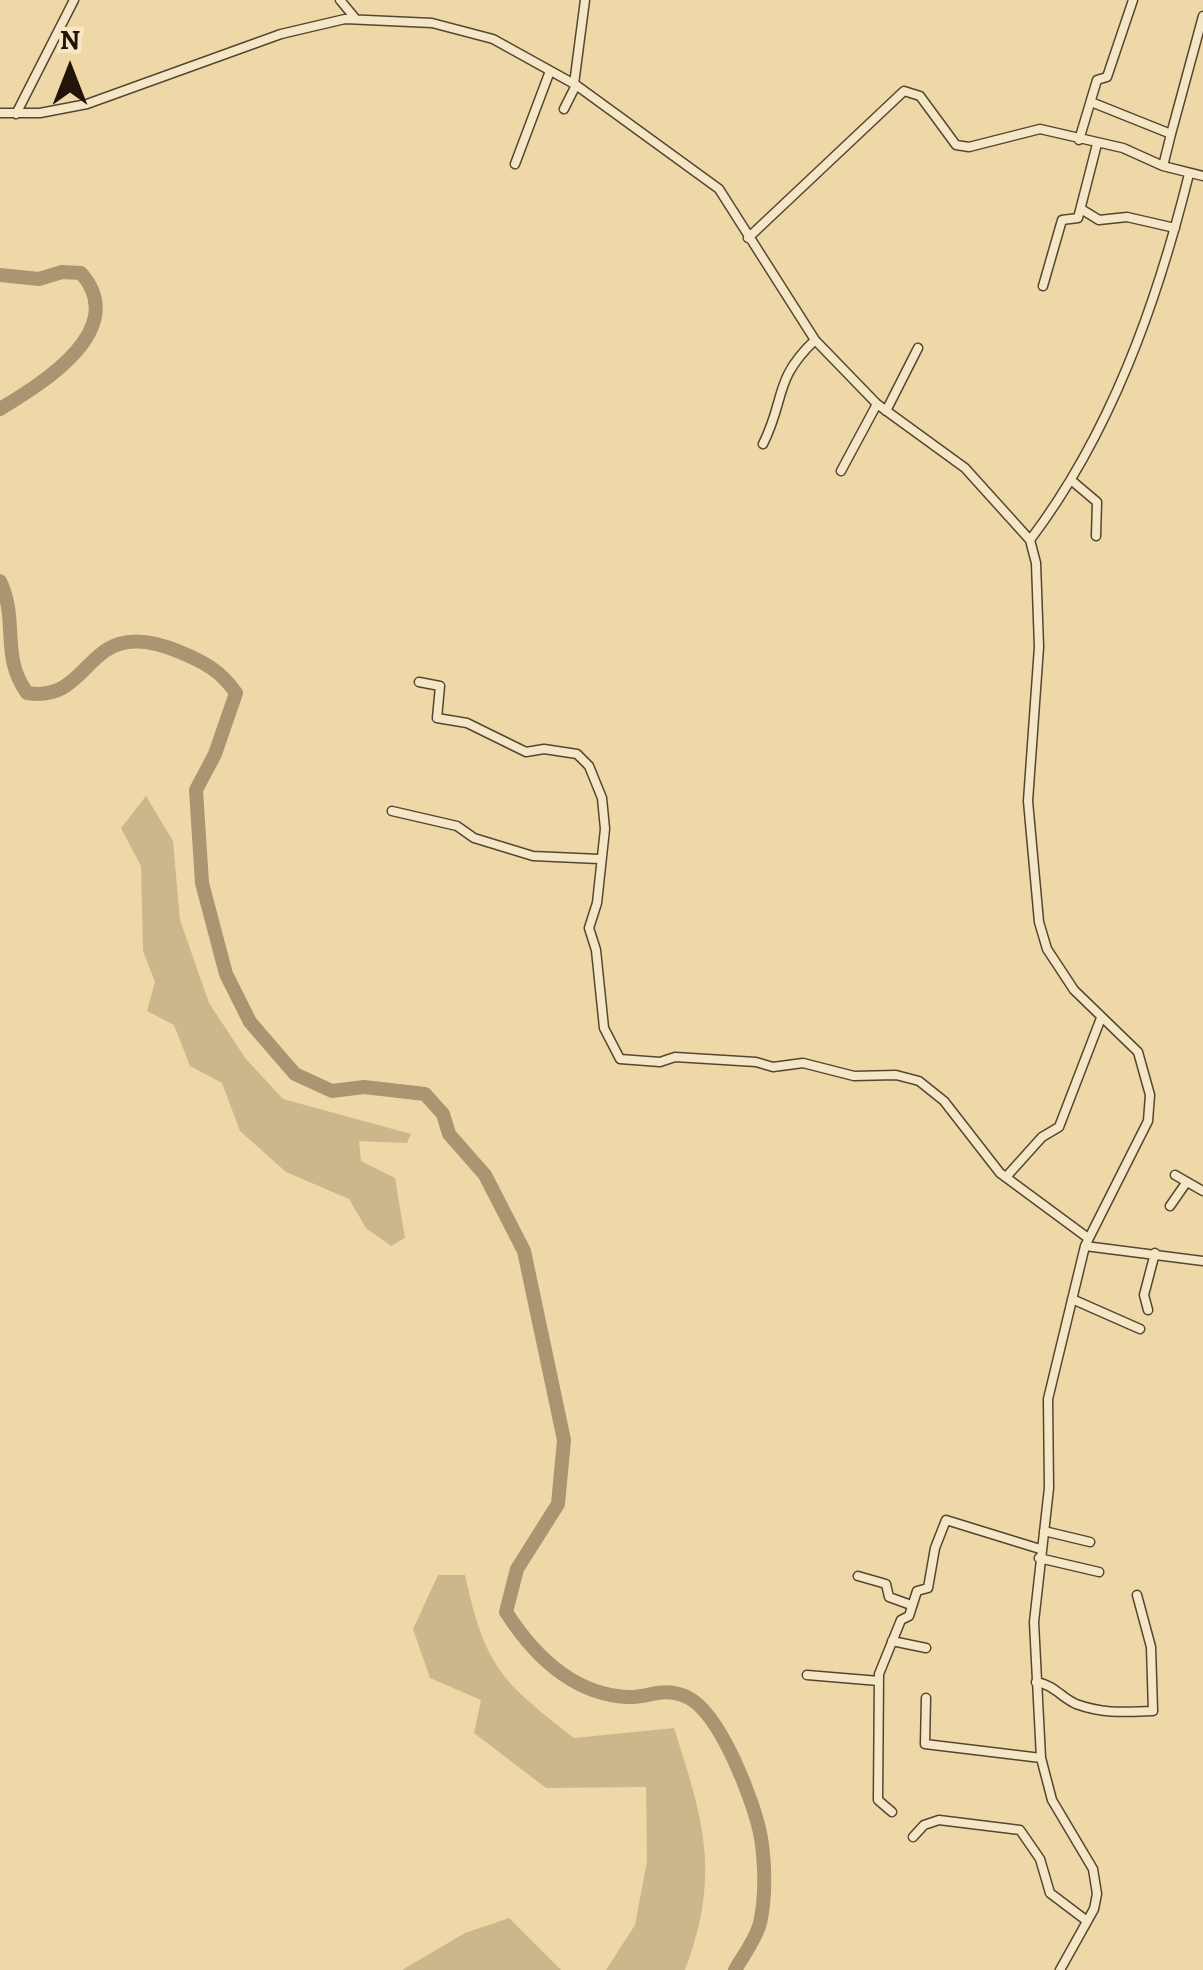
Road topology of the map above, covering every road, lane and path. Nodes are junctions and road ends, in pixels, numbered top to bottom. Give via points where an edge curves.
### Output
1 (74, 0) edge
2 (340, 0) edge
3 (585, 0) edge
4 (1132, 0) edge
5 (1203, 16) edge
6 (355, 18) junction
7 (550, 71) junction
8 (580, 88) junction
9 (1091, 102) junction
10 (564, 109) dead end
11 (0, 113) edge
12 (16, 114) junction
13 (1170, 134) junction
14 (1079, 140) junction
15 (1097, 144) junction
16 (515, 164) dead end
17 (1163, 166) junction
18 (1189, 174) junction
19 (1203, 176) edge
20 (1081, 209) junction
21 (1176, 228) junction
22 (748, 238) junction
23 (1043, 286) dead end
24 (815, 340) junction
25 (918, 348) dead end
26 (877, 404) junction
27 (886, 410) junction
28 (763, 444) dead end
29 (841, 471) dead end
30 (1071, 480) junction
31 (1096, 536) dead end
32 (1030, 540) junction
33 (420, 682) dead end
34 (392, 811) dead end
35 (599, 860) junction
36 (1101, 1018) junction
37 (1175, 1175) dead end
38 (1006, 1177) junction
39 (1186, 1183) junction
40 (1203, 1191) edge
41 (1170, 1206) dead end
42 (1086, 1242) junction
43 (1155, 1254) junction
44 (1203, 1261) edge
45 (1072, 1299) junction
46 (1148, 1310) dead end
47 (1140, 1329) dead end
48 (1044, 1531) junction
49 (1090, 1542) dead end
50 (1040, 1554) junction
51 (1099, 1572) dead end
52 (858, 1576) dead end
53 (1137, 1595) dead end
54 (911, 1605) junction
55 (892, 1641) junction
56 (926, 1648) dead end
57 (807, 1675) dead end
58 (878, 1681) junction
59 (1036, 1682) junction
60 (926, 1698) dead end
61 (1041, 1758) junction
62 (892, 1812) dead end
63 (914, 1837) dead end
64 (1087, 1921) junction
65 (1060, 1970) edge

1 - 12 street
2 - 6 street
3 - 8 street
4 - 9 street via 1107,78 1097,80
5 - 13 street
6 - 7 street via 474,33
6 - 12 street via 282,34 87,104
7 - 8 street
7 - 16 street
8 - 10 street
8 - 22 street via 718,189
9 - 13 street
9 - 14 street
11 - 12 street
13 - 17 street
14 - 15 street
14 - 22 street via 1040,129 969,147 956,144 920,96 904,91
15 - 17 street
15 - 20 street
17 - 18 street
18 - 19 street
18 - 21 street
20 - 21 street via 1100,220 1127,216
20 - 23 street via 1078,219 1062,220
21 - 30 street via 1119,389
22 - 24 street
24 - 26 street
24 - 28 street via 784,376
25 - 27 street
26 - 27 street
26 - 29 street
27 - 32 street via 965,468
30 - 31 street via 1097,502
30 - 32 street
32 - 36 street via 1037,594 1028,801 1038,922 1054,960
33 - 35 street via 440,686 437,718 468,723 526,752 560,750 583,758 602,798
34 - 35 street via 457,826 533,856
35 - 38 street via 589,924 604,1028 623,1060 812,1064 854,1076 896,1075 944,1101
36 - 38 street via 1059,1127
36 - 42 street via 1131,1042 1144,1063 1150,1109
37 - 39 street
38 - 42 street
39 - 40 street
39 - 41 street
42 - 43 street
42 - 45 street
43 - 44 street
43 - 46 street via 1144,1296
45 - 47 street
45 - 48 street via 1048,1399
48 - 49 street
48 - 50 street
50 - 51 street
50 - 54 street via 948,1518 928,1588 917,1591
50 - 59 street
52 - 54 street via 886,1584 889,1597
53 - 59 street via 1151,1647 1152,1711 1105,1714
54 - 55 street
55 - 56 street
55 - 58 street
57 - 58 street
58 - 62 street via 878,1800
59 - 61 street
60 - 61 street via 925,1744
61 - 64 street via 1052,1800 1096,1880
63 - 64 street via 939,1820 1020,1830 1040,1859 1050,1893
64 - 65 street

